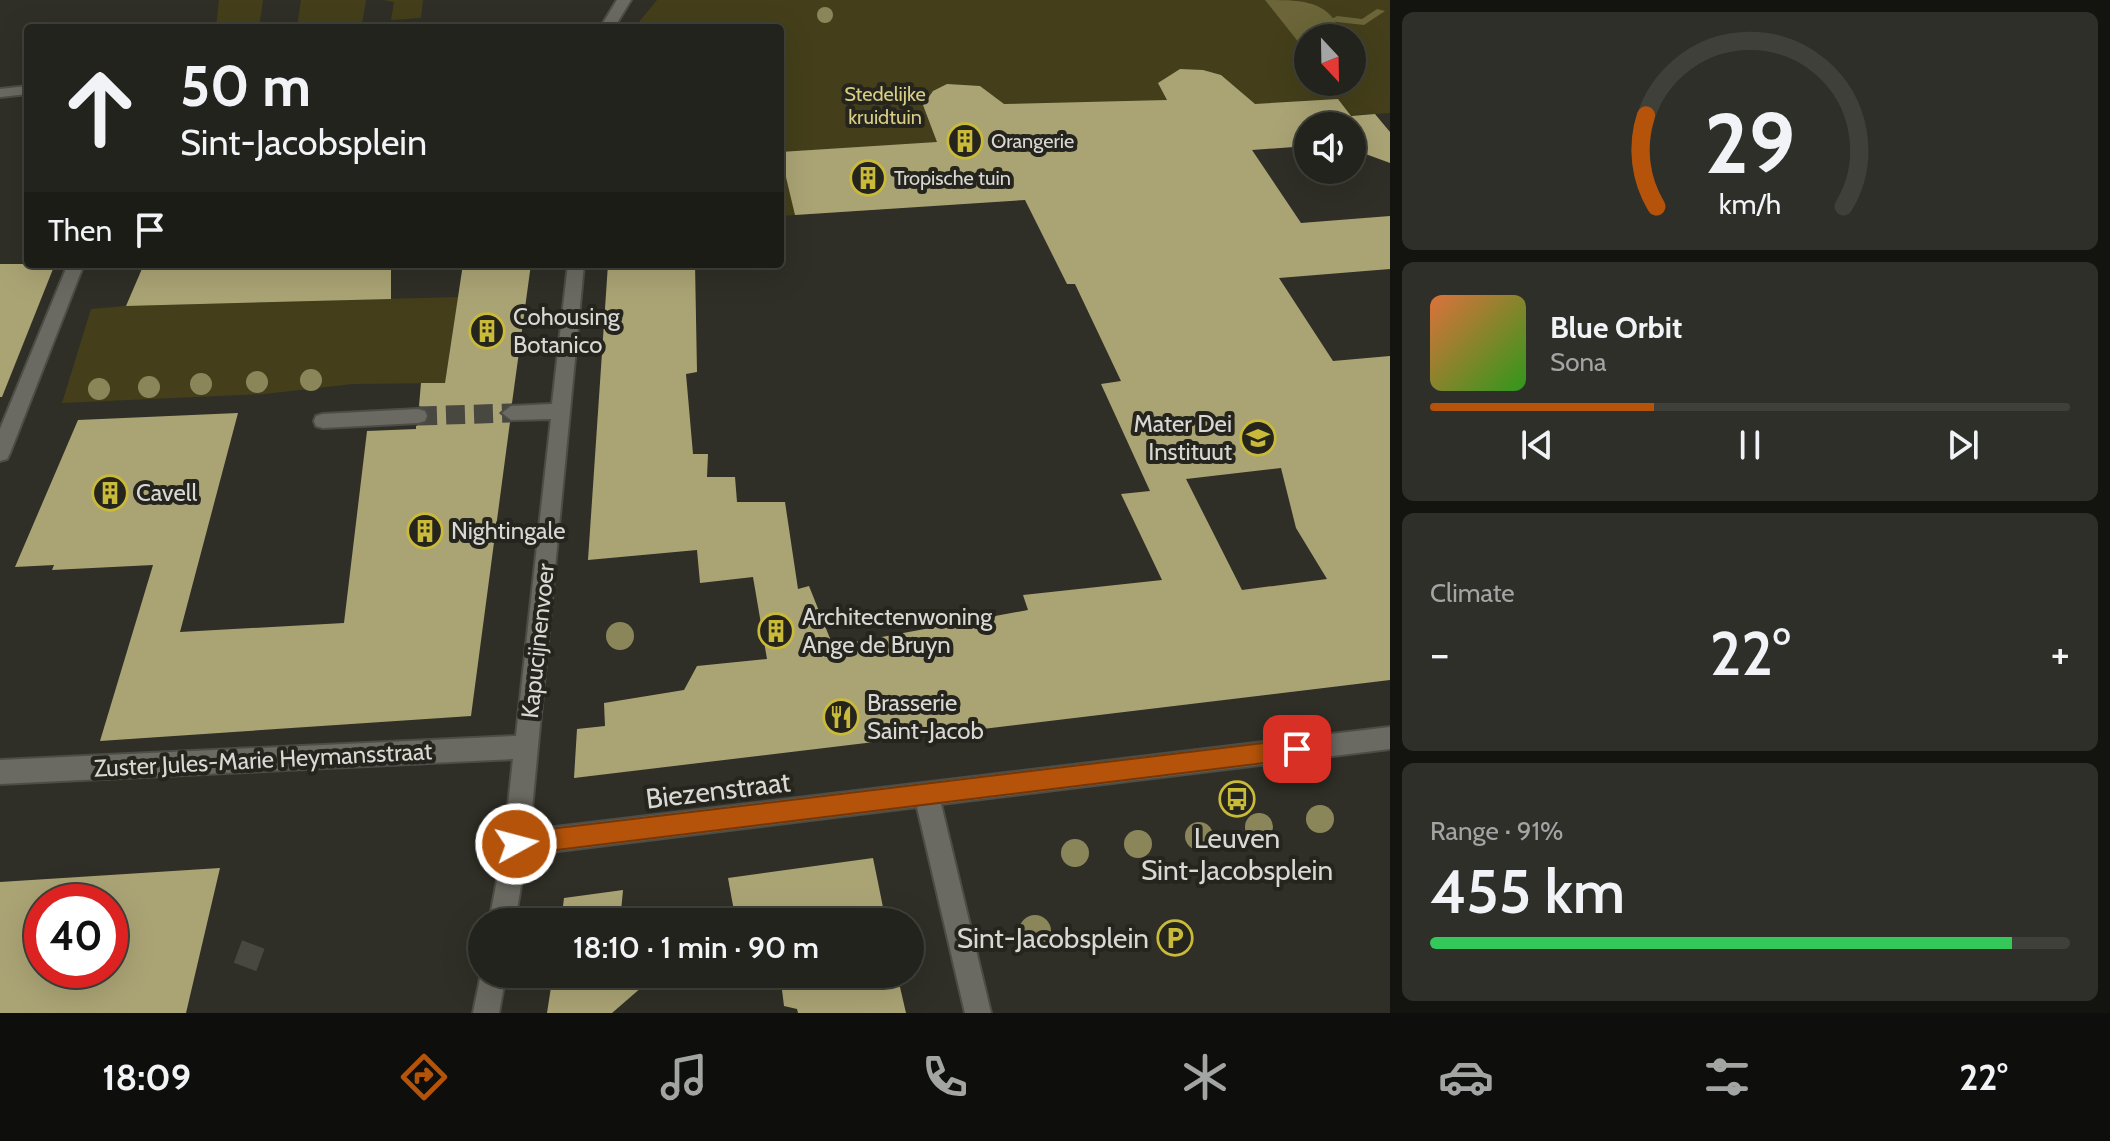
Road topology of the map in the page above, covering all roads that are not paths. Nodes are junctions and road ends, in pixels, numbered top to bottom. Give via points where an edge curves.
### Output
1 (624, 0) edge
2 (609, 24) edge
3 (24, 90) edge
4 (0, 93) edge
5 (74, 268) edge
6 (576, 268) edge
7 (561, 411) junction
8 (511, 413) tunnel mouth
9 (418, 416) tunnel mouth
10 (323, 421) dead end
11 (0, 453) edge
12 (1390, 738) edge
13 (527, 747) junction
14 (0, 772) edge
15 (926, 794) junction
16 (516, 844) junction
17 (505, 908) edge
18 (490, 988) edge
19 (486, 1013) edge
20 (978, 1013) edge

1 - 2 street
3 - 4 street
5 - 11 street
6 - 7 street, Kapucijnenvoer
7 - 8 street
7 - 13 street, Kapucijnenvoer
9 - 10 street
12 - 15 street
13 - 14 street, Zuster Jules-Marie Heymansstraat
13 - 16 street, Kapucijnenvoer
15 - 16 street, Biezenstraat
15 - 20 street
16 - 17 street, Kapucijnenvoer
18 - 19 street

